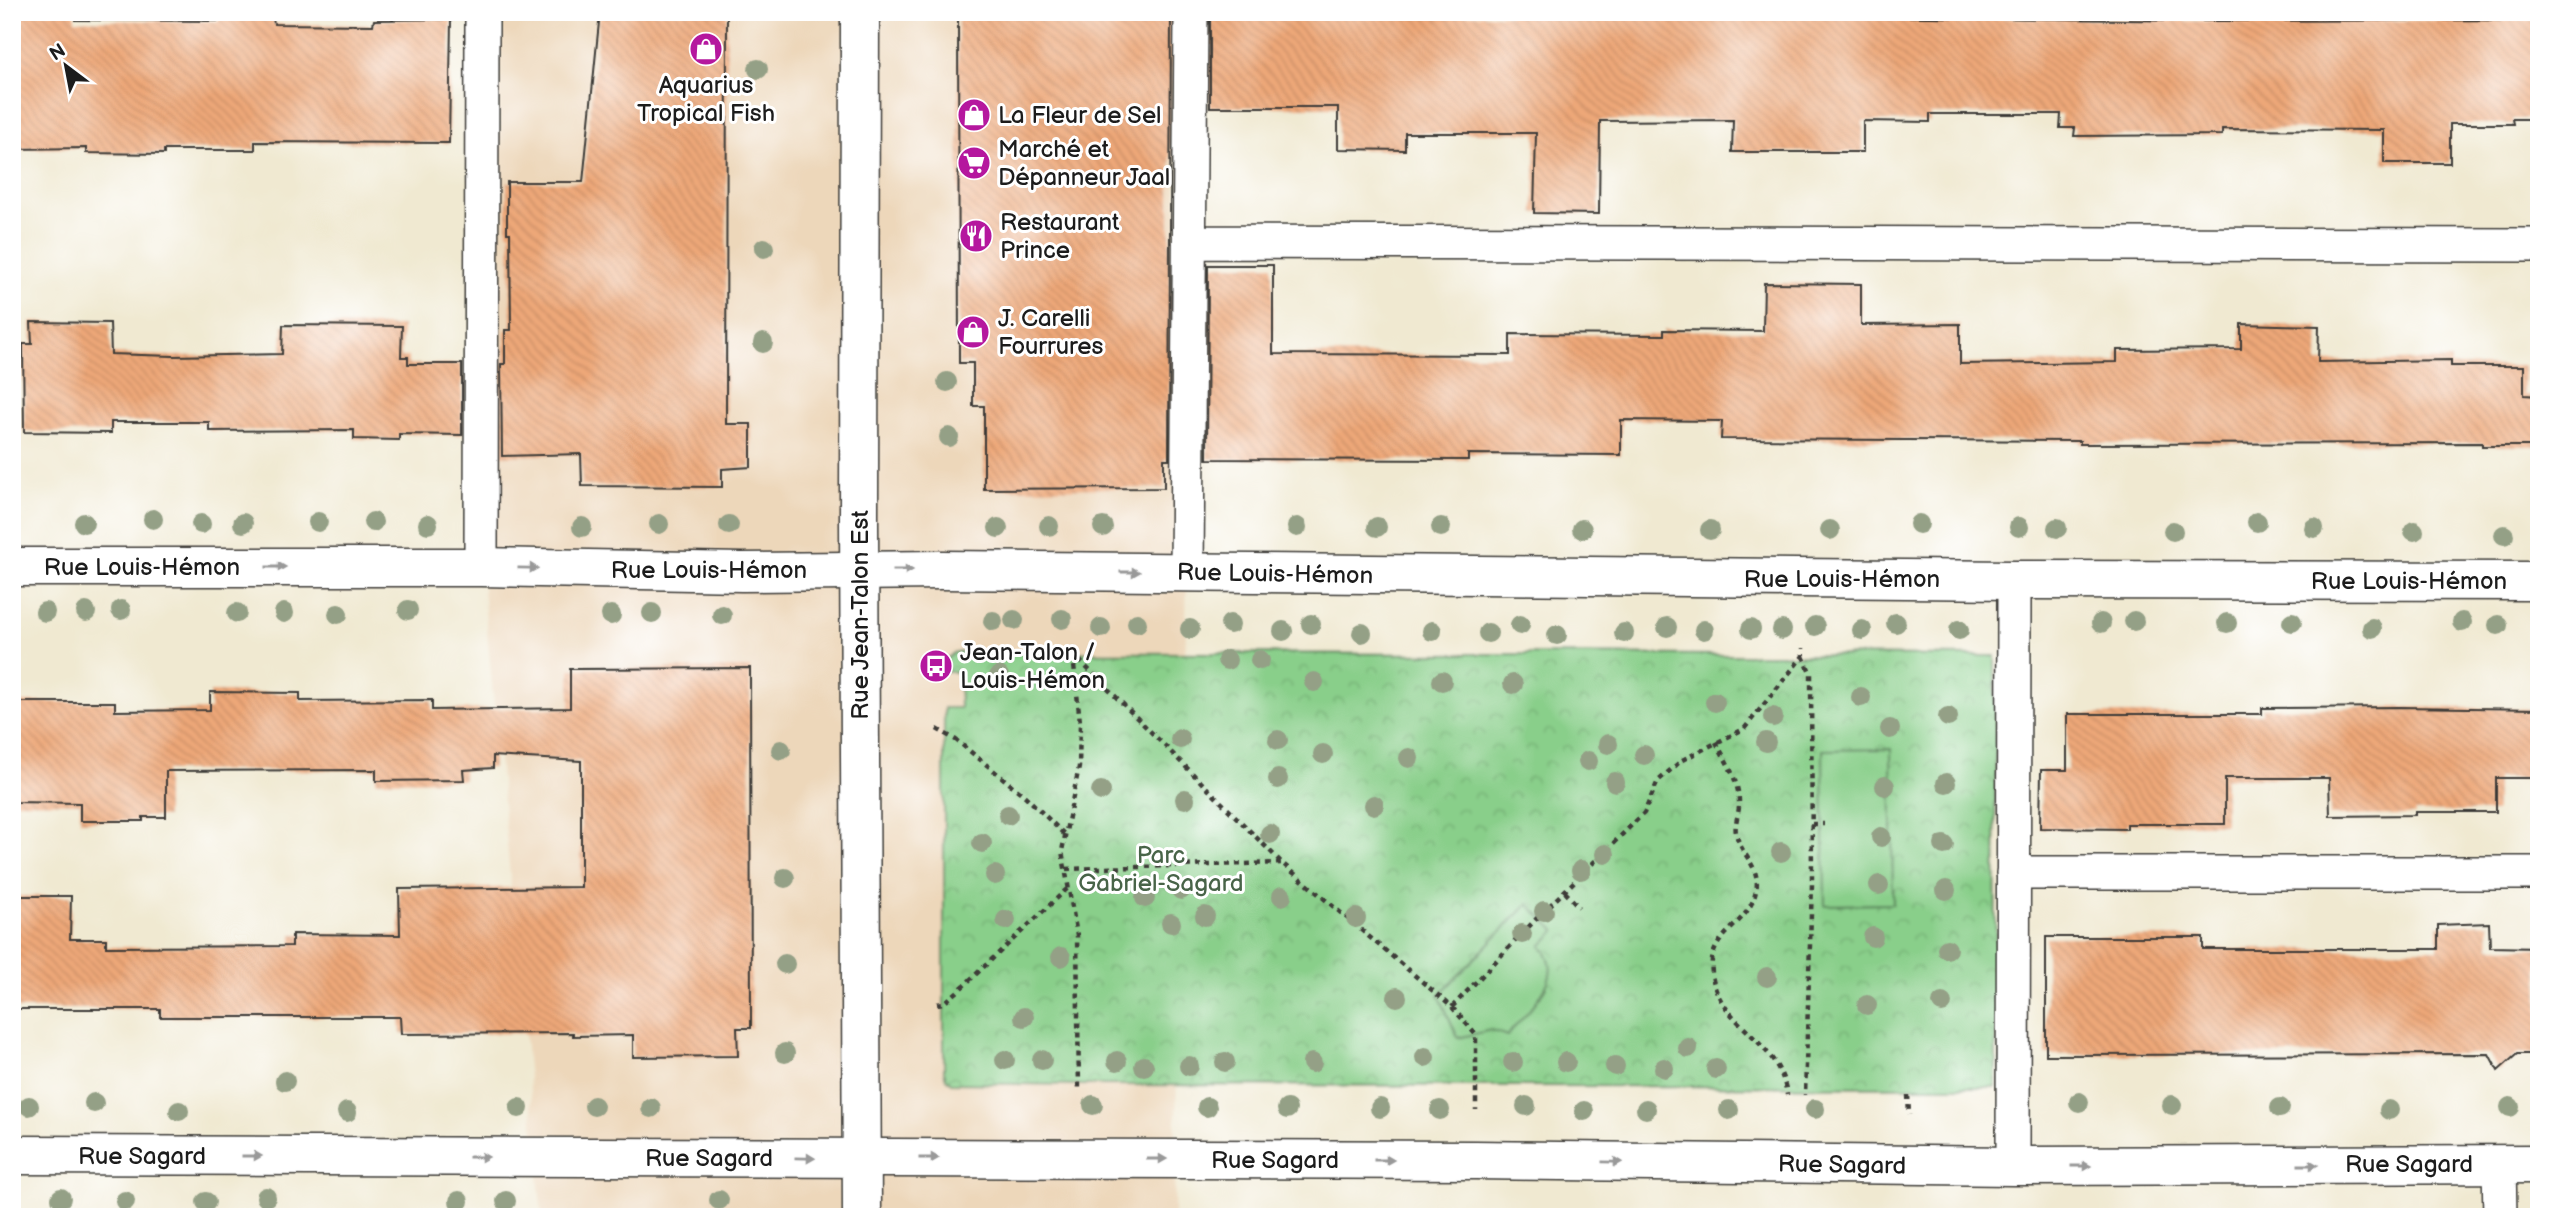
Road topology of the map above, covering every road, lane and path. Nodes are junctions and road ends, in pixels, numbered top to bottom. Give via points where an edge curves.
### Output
1 (482, 12) edge
2 (860, 12) edge
3 (1191, 12) edge
4 (1190, 242) junction
5 (2539, 244) edge
6 (12, 566) edge
7 (481, 567) junction
8 (860, 570) junction
9 (1187, 573) junction
10 (2014, 580) junction
11 (2539, 581) edge
12 (1072, 646) dead end
13 (1803, 648) dead end
14 (1072, 653) junction
15 (1803, 656) junction
16 (937, 729) dead end
17 (1716, 742) junction
18 (1812, 824) junction
19 (1824, 824) dead end
20 (1065, 835) junction
21 (1282, 863) junction
22 (1066, 869) junction
23 (2012, 873) junction
24 (2539, 873) edge
25 (1069, 887) junction
26 (1565, 892) junction
27 (1579, 906) dead end
28 (937, 1004) dead end
29 (1452, 1007) junction
30 (1079, 1091) dead end
31 (1805, 1094) dead end
32 (1787, 1095) dead end
33 (1476, 1121) dead end
34 (12, 1155) edge
35 (861, 1158) junction
36 (2499, 1164) junction
37 (2539, 1164) edge
38 (2012, 1166) junction
39 (862, 1217) edge
40 (2500, 1217) edge

1 - 7 lane
2 - 8 street, Rue Jean-Talon Est
3 - 4 lane
4 - 5 lane
4 - 9 lane
6 -> 7 street, Rue Louis-Hémon
7 -> 8 street, Rue Louis-Hémon
8 -> 9 street, Rue Louis-Hémon
8 - 35 street, Rue Jean-Talon Est
9 - 10 street, Rue Louis-Hémon
10 - 11 street, Rue Louis-Hémon
10 - 23 lane
12 - 14 path
13 - 15 path
14 - 20 path via 1080,722 1079,767
14 - 21 path
15 - 17 path via 1744,729
15 - 18 path via 1811,674
16 - 20 path via 1025,796
17 - 26 path via 1682,760 1658,781 1644,813
17 - 32 path via 1738,789 1735,832 1752,863 1756,885 1748,909 1712,954 1713,981 1720,1000 1782,1072
18 - 19 path
18 - 31 path
20 - 22 path
21 - 22 path
21 - 29 path
22 - 25 path
23 - 24 lane
23 - 38 lane
25 - 28 path via 957,992
25 - 30 path via 1077,935
26 - 27 path
26 - 29 path
29 - 33 path via 1476,1035
34 -> 35 street, Rue Sagard
35 -> 38 street, Rue Sagard
35 - 39 street, Rue Jean-Talon Est
36 - 37 street, Rue Sagard
38 -> 36 street, Rue Sagard
36 - 40 lane

